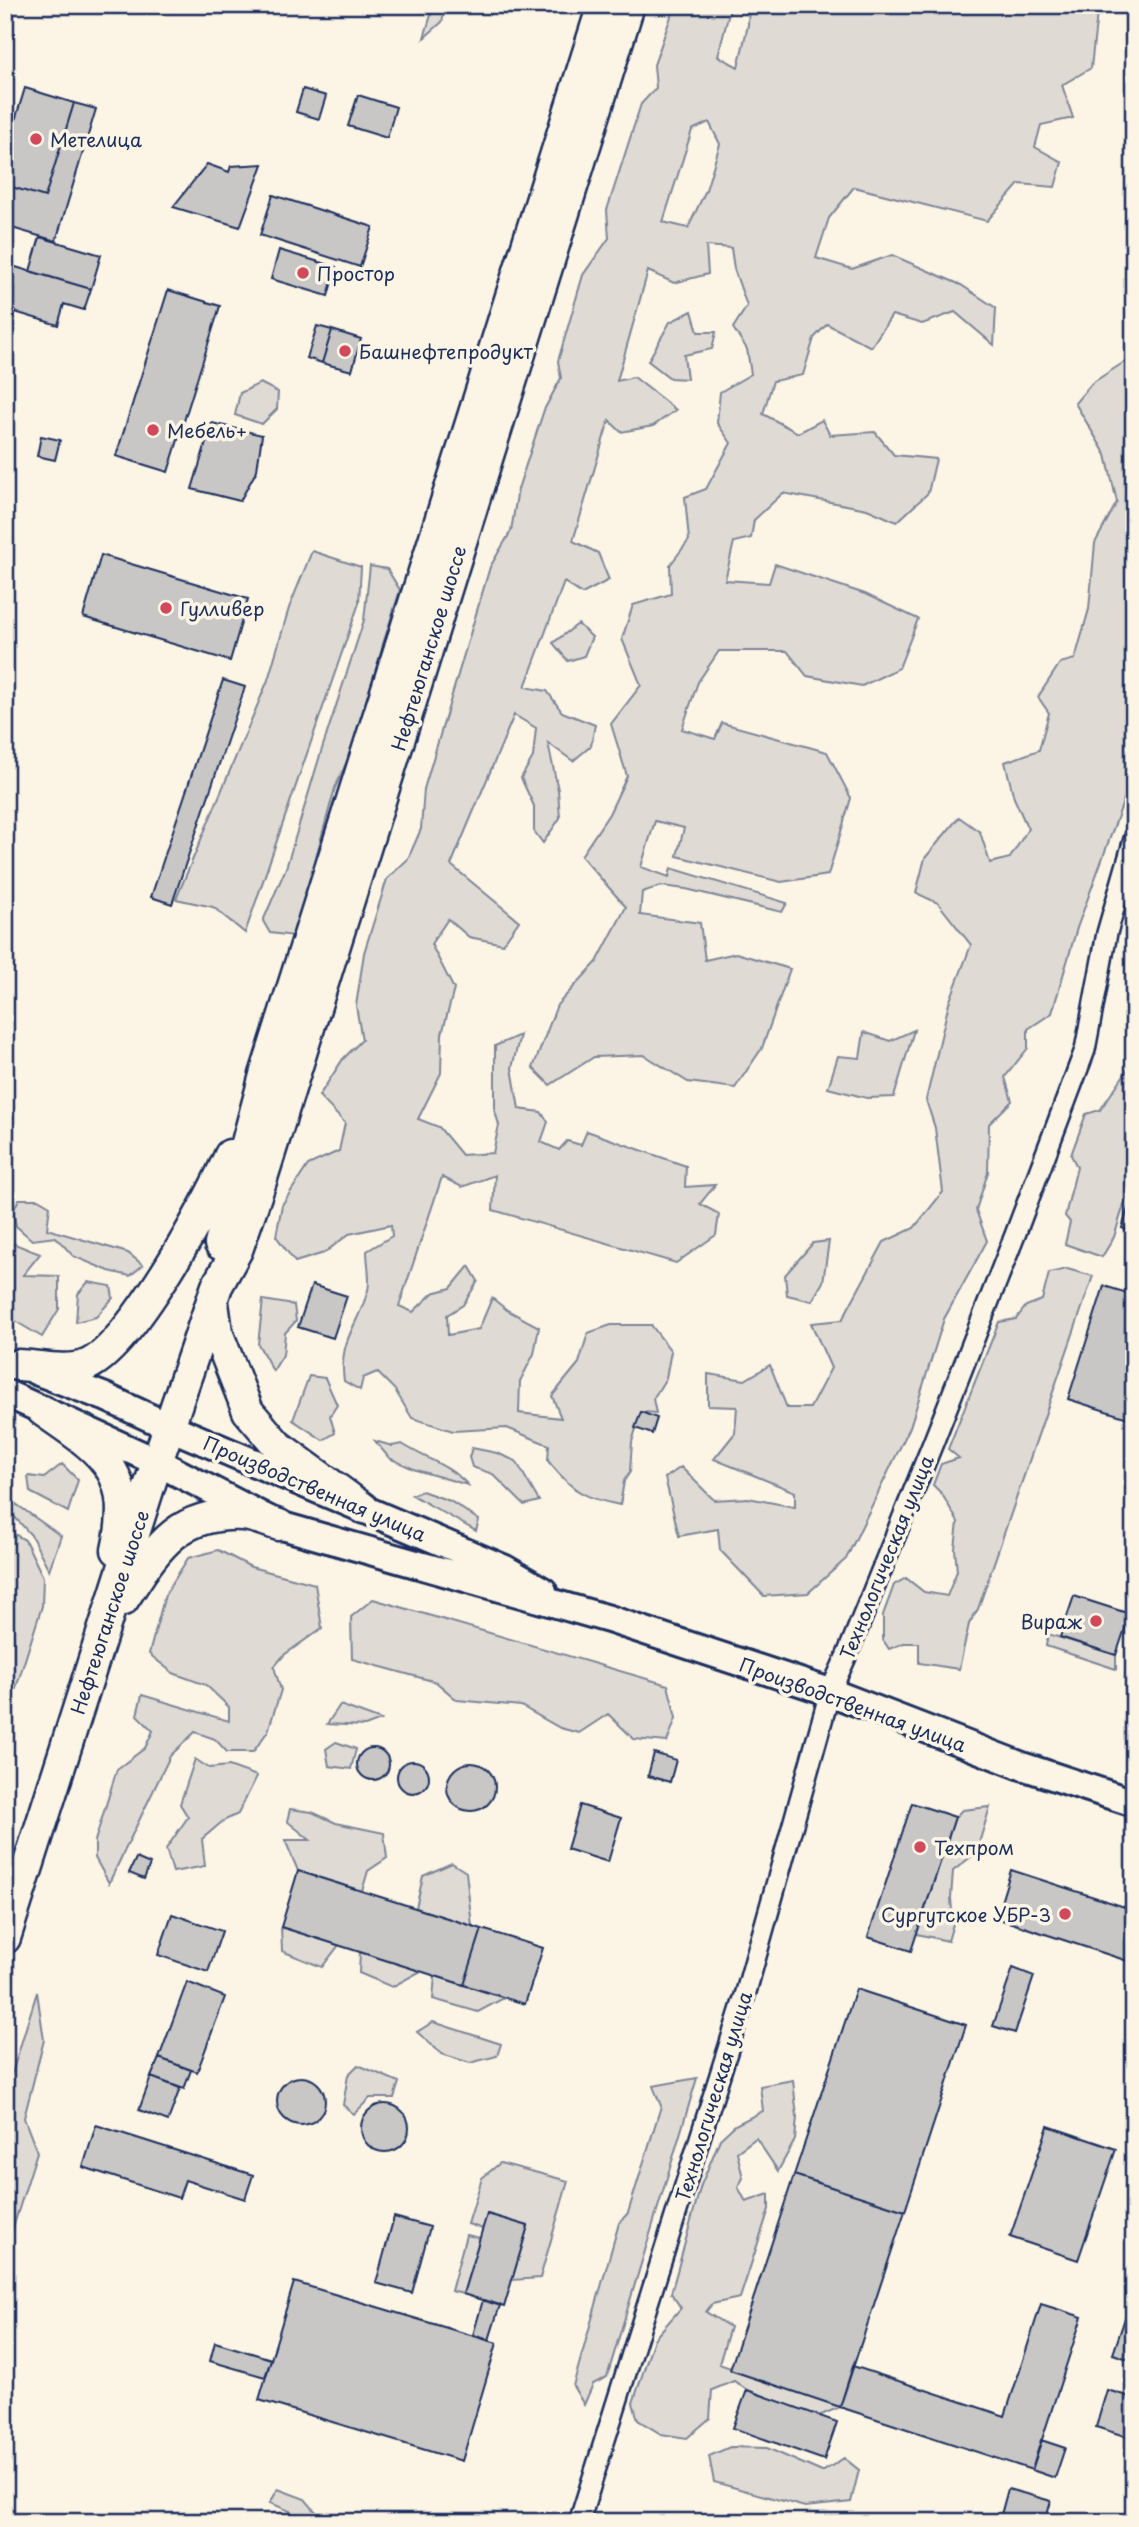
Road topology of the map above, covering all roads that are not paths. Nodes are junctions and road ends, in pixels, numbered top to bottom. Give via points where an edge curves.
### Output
1 (603, 5) edge
2 (629, 5) edge
3 (1134, 839) edge
4 (265, 1075) junction
5 (215, 1293) junction
6 (12, 1363) edge
7 (5, 1393) edge
8 (43, 1411) junction
9 (170, 1427) junction
10 (157, 1462) junction
11 (363, 1508) junction
12 (279, 1525) junction
13 (572, 1607) junction
14 (100, 1636) junction
15 (830, 1692) junction
16 (1134, 1803) edge
17 (5, 1938) edge
18 (579, 2522) edge

1 - 4 main road, Нефтеюганское шоссе
2 - 5 main road, Нефтеюганское шоссе via 261,1181 237,1250
3 - 15 street, Технологическая улица via 1107,933 1085,1050 947,1407
4 - 5 main road, Нефтеюганское шоссе via 220,1244
4 - 6 main road via 224,1170 143,1310 88,1365
5 - 9 main road, Нефтеюганское шоссе
5 - 11 main road via 217,1332 248,1410 277,1445
6 - 9 main road, Производственная улица via 105,1396
7 - 8 main road, Производственная улица
8 - 10 main road, Производственная улица
8 - 14 main road via 89,1443 113,1470 120,1487 120,1534
9 - 10 main road, Нефтеюганское шоссе
9 - 11 main road, Производственная улица
10 - 12 main road, Производственная улица
10 - 14 main road, Нефтеюганское шоссе
11 - 13 main road, Производственная улица via 505,1569
12 - 13 main road, Производственная улица
12 - 14 main road via 245,1515 213,1517 174,1532 144,1568
13 - 15 main road, Производственная улица
14 - 17 main road, Нефтеюганское шоссе
15 - 16 main road, Производственная улица via 1022,1766
15 - 18 street, Технологическая улица via 746,1992

